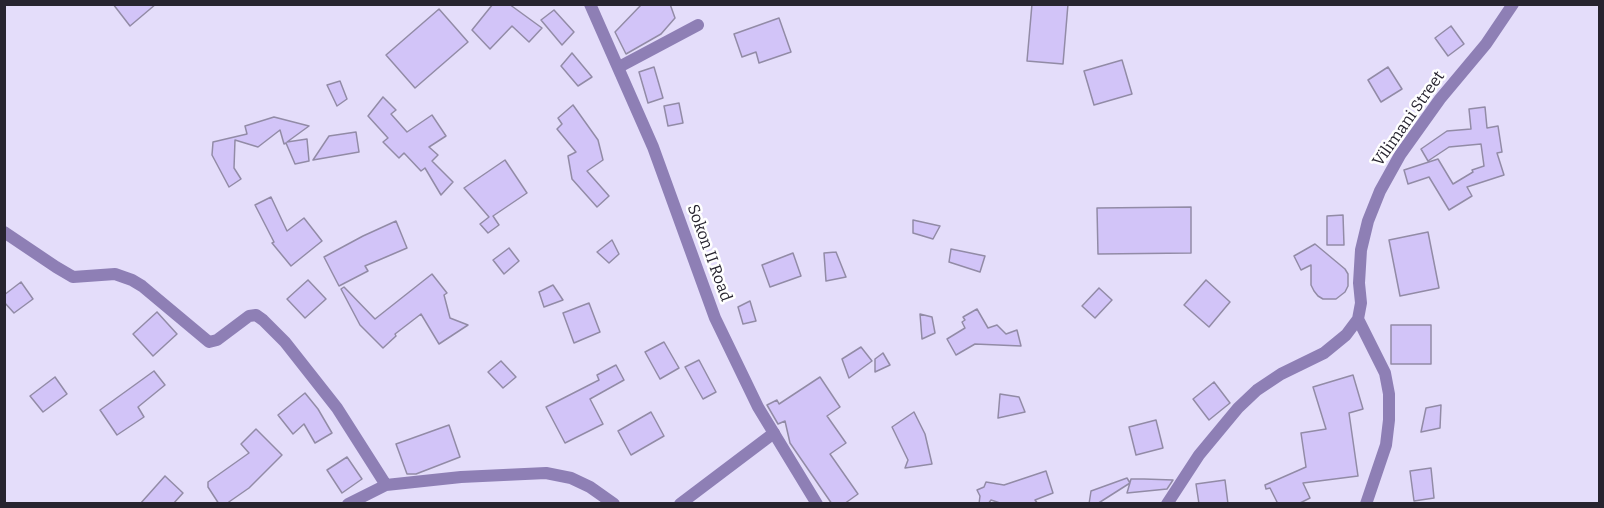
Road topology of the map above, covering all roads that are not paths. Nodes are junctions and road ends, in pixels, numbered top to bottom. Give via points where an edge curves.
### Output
1 (590, 4) edge
2 (1513, 4) edge
3 (698, 25) dead end
4 (619, 67) junction
5 (4, 232) edge
6 (1359, 319) junction
7 (774, 433) junction
8 (386, 485) junction
9 (348, 504) edge
10 (614, 504) edge
11 (680, 504) edge
12 (817, 504) edge
13 (1167, 504) edge
14 (1366, 504) edge

1 - 4 street, Sokon II Road
2 - 6 street, Vilimani Street via 1400,155 1380,191 1361,250
3 - 4 street
4 - 7 street, Sokon II Road via 653,147 715,318
5 - 8 street via 74,277 115,274 132,280 209,342 256,315 285,342 337,408
6 - 13 street via 1324,353 1281,374 1238,408 1199,455
6 - 14 street via 1385,373 1389,394 1386,445
7 - 11 street
7 - 12 street, Sokon II Road
8 - 9 street
8 - 10 street via 546,473 571,478

